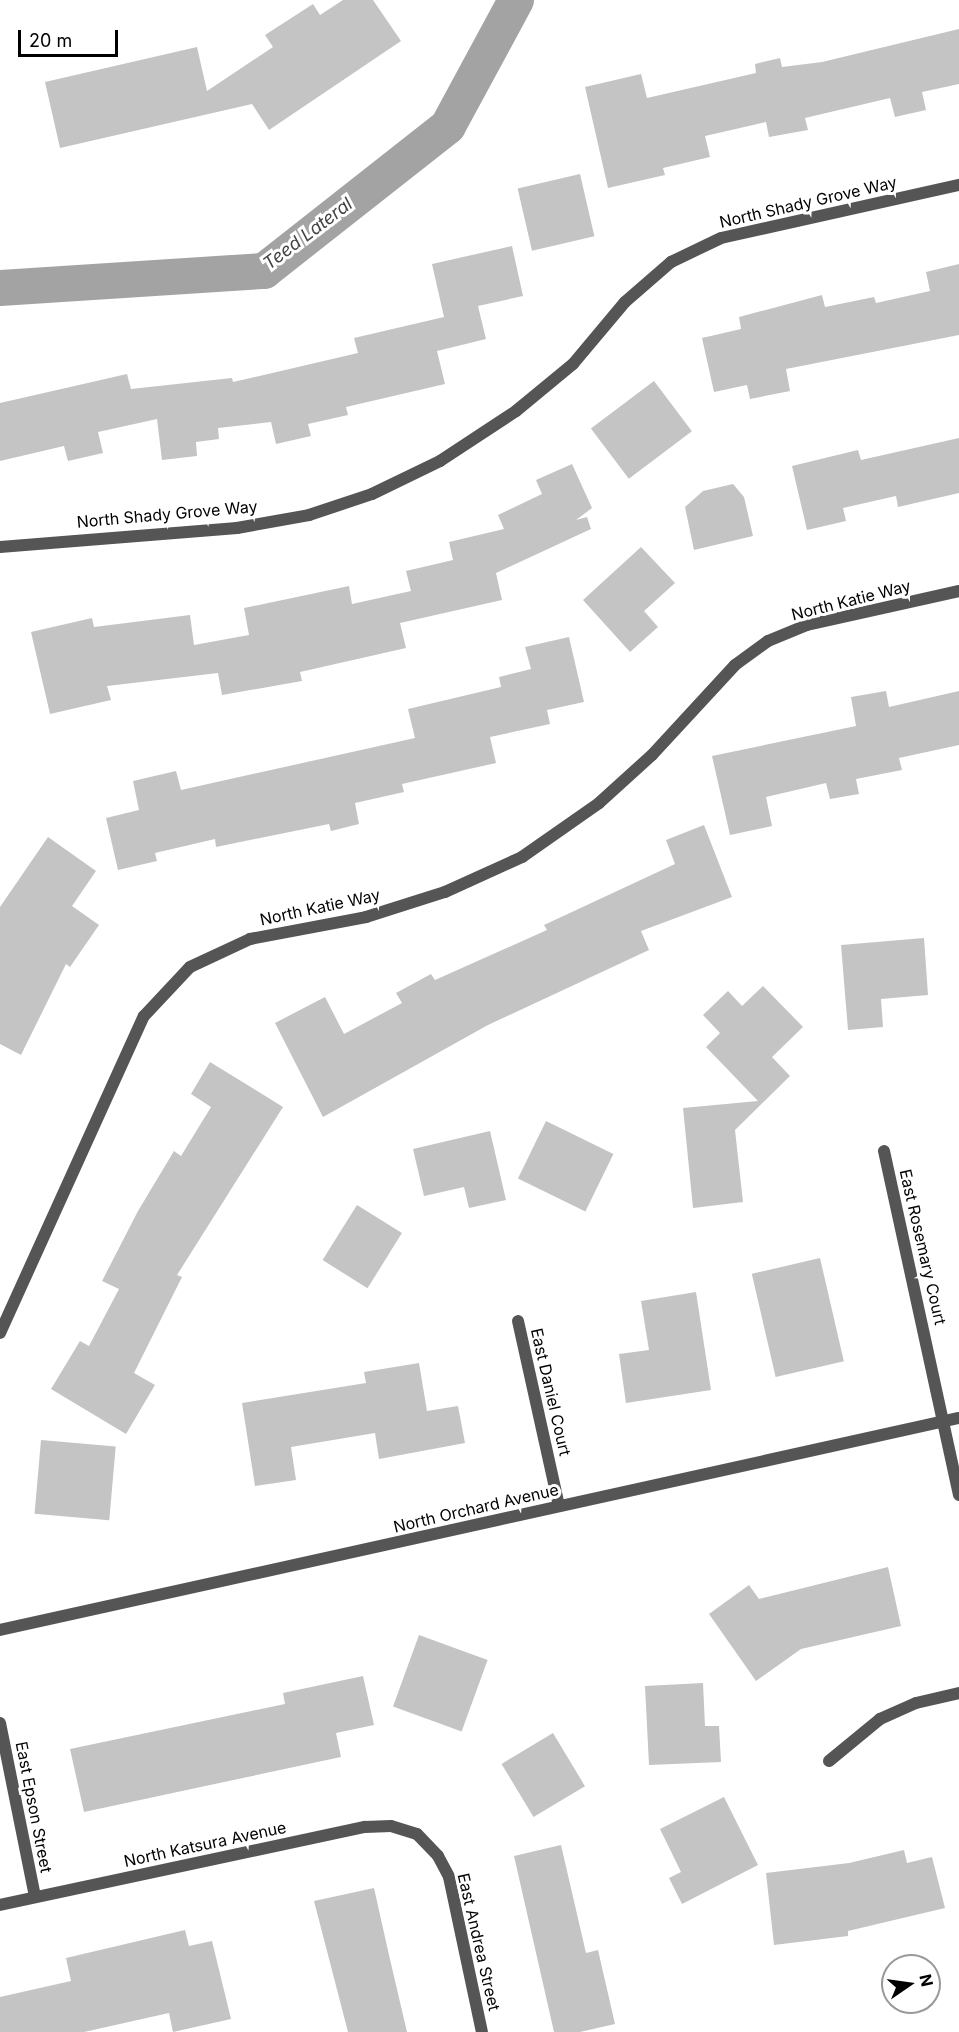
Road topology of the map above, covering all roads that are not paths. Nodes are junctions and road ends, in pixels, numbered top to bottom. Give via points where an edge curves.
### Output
1 (959, 185) edge
2 (0, 548) edge
3 (959, 591) edge
4 (884, 1151) dead end
5 (518, 1321) dead end
6 (0, 1333) edge
7 (959, 1418) edge
8 (944, 1420) junction
9 (959, 1495) edge
10 (559, 1506) junction
11 (0, 1630) edge
12 (959, 1693) edge
13 (0, 1723) edge
14 (829, 1761) dead end
15 (417, 1834) joint
16 (35, 1898) junction
17 (0, 1905) edge
18 (482, 2032) edge

1 - 2 street, North Shady Grove Way via 721,238 671,262 624,302 573,364 516,411 440,460 372,494 309,515 237,528
3 - 6 street, North Katie Way via 807,625 768,641 735,665 652,755 599,803 522,857 445,892 366,917 250,939 190,967 144,1016
4 - 8 street, East Rosemary Court
5 - 10 street, East Daniel Court
7 - 8 street, North Orchard Avenue
8 - 9 street, East Rosemary Court
8 - 10 street, North Orchard Avenue
10 - 11 street, North Orchard Avenue
12 - 14 street via 916,1702 880,1719
13 - 16 street, East Epson Street
15 - 16 street, North Katsura Avenue via 391,1826 365,1827
15 - 18 street, East Andrea Street via 438,1856 449,1877
16 - 17 street, North Katsura Avenue

